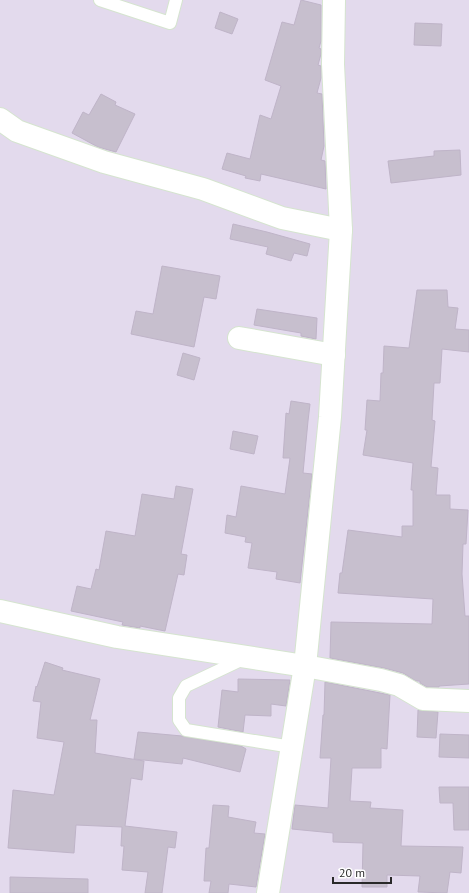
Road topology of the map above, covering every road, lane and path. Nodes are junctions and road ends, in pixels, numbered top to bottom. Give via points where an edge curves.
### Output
1 (100, 0) edge
2 (176, 0) edge
3 (334, 0) edge
4 (0, 119) edge
5 (341, 230) junction
6 (239, 338) dead end
7 (334, 355) junction
8 (0, 611) edge
9 (247, 657) junction
10 (305, 666) junction
11 (469, 701) edge
12 (292, 747) junction
13 (268, 893) edge

1 - 2 lane via 170,24
3 - 5 street via 333,64
4 - 5 street via 17,131 104,162 203,189 282,218
5 - 7 street
6 - 7 street
7 - 10 street
8 - 9 street via 117,637
9 - 10 street
9 - 12 lane via 186,686 179,698 178,720 186,730
10 - 11 street via 399,685 423,699
10 - 12 street
12 - 13 street

